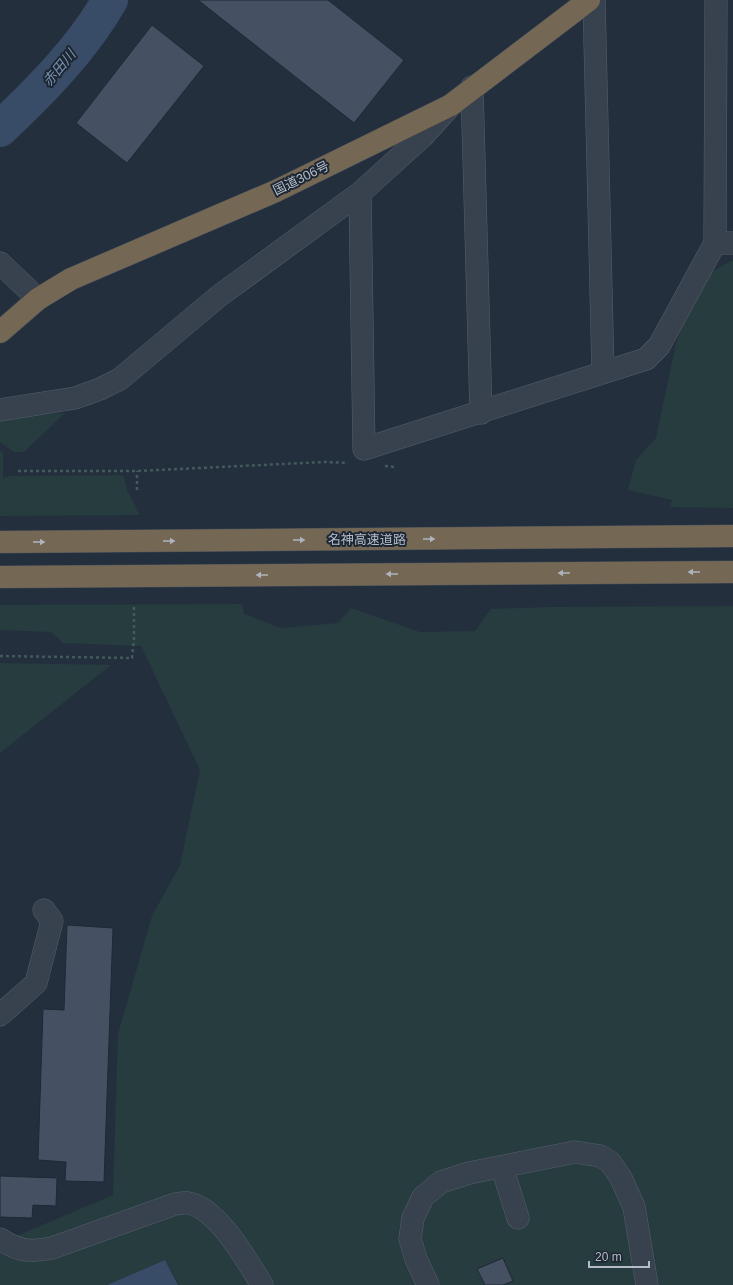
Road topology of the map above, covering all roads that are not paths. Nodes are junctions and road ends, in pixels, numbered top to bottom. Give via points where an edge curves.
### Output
1 (588, 0) edge
2 (594, 0) edge
3 (716, 0) edge
4 (472, 87) junction
5 (451, 105) junction
6 (360, 193) junction
7 (724, 243) edge
8 (0, 262) edge
9 (38, 299) junction
10 (0, 332) edge
11 (603, 372) junction
12 (0, 410) edge
13 (481, 412) junction
14 (733, 536) edge
15 (0, 542) edge
16 (733, 572) edge
17 (0, 577) edge
18 (44, 910) dead end
19 (0, 1016) edge
20 (502, 1167) junction
21 (518, 1218) dead end
22 (0, 1239) edge
23 (262, 1285) edge
24 (428, 1285) edge
25 (647, 1285) edge

1 - 4 highway, 国道306号
2 - 11 street
3 - 7 street
4 - 5 highway, 国道306号
4 - 13 street
5 - 6 street via 423,136
5 - 9 highway, 国道306号 via 276,191 71,279
6 - 12 street via 219,296 120,379 100,390 75,398
6 - 13 street via 364,449
7 - 11 street via 660,346 646,359
8 - 9 street
9 - 10 highway, 国道306号
11 - 13 street
15 -> 14 highway, 名神高速道路
16 -> 17 highway
18 - 19 street via 52,921 36,983
20 - 21 street
20 - 24 street via 440,1182 423,1197 413,1218 410,1239
20 - 25 street via 575,1152 600,1156 610,1162 621,1178 634,1207
22 - 23 street via 14,1248 33,1251 52,1248 175,1204 188,1202 206,1211 219,1222

